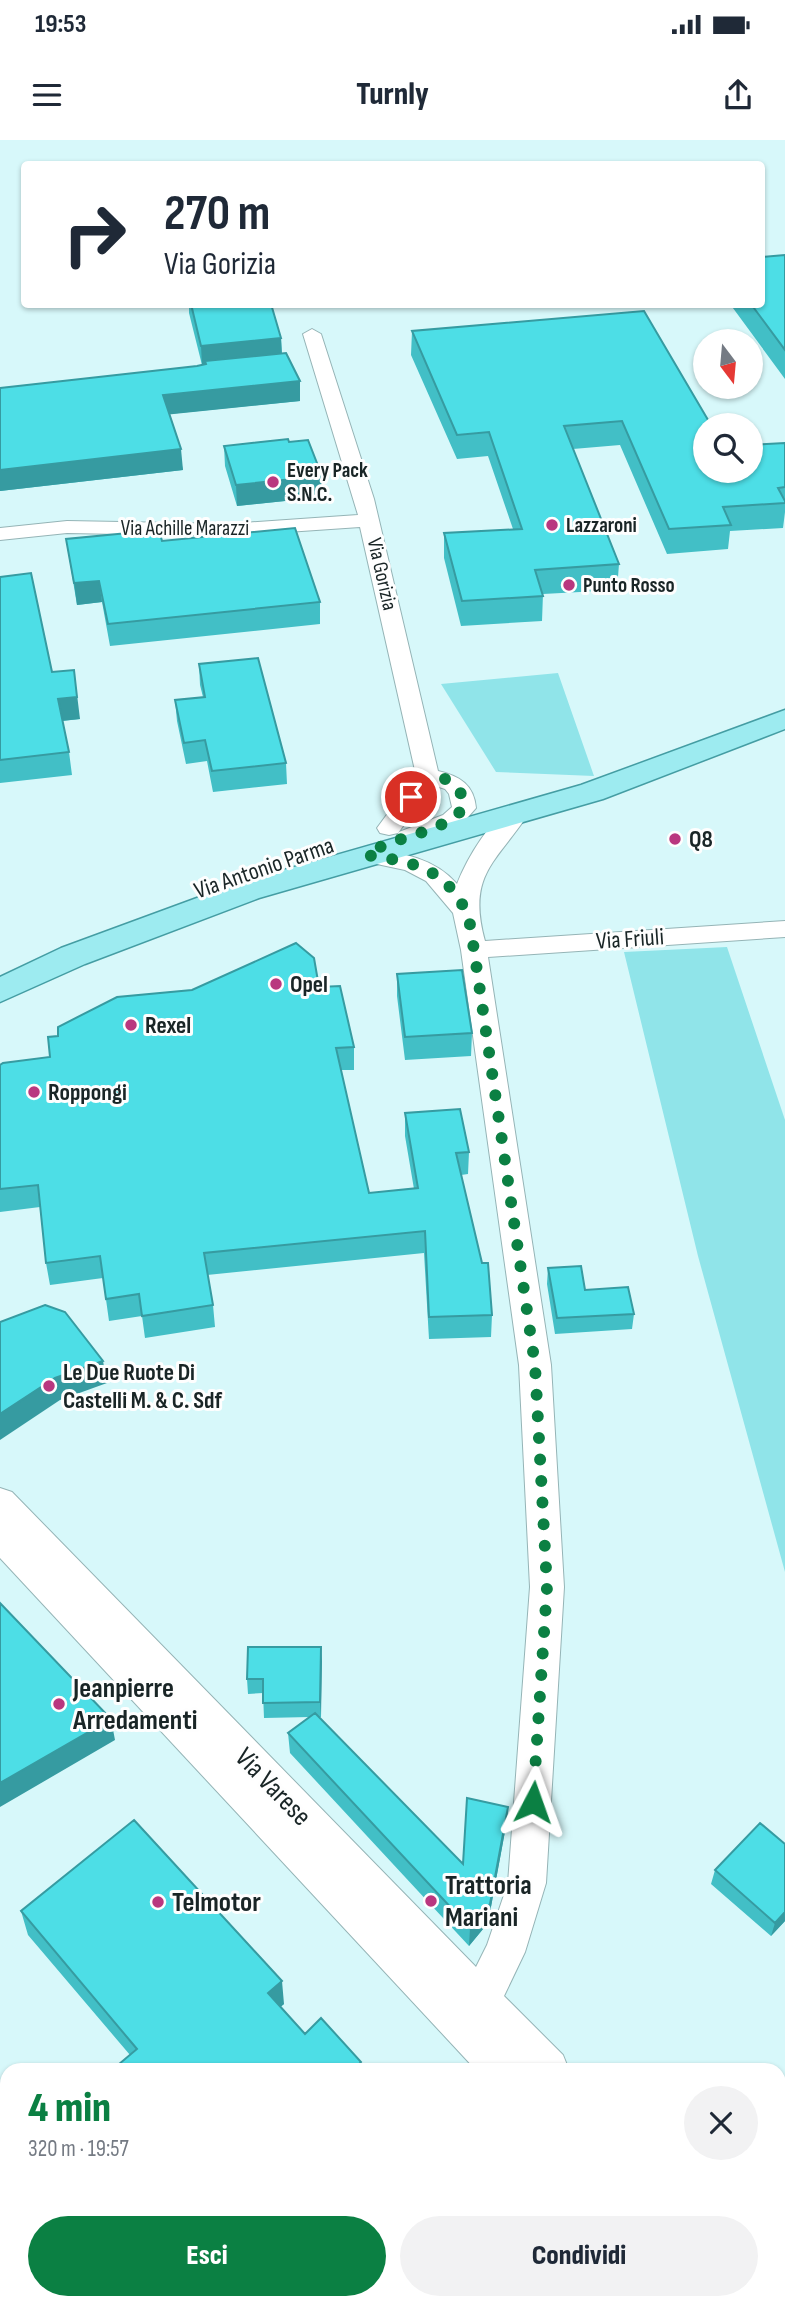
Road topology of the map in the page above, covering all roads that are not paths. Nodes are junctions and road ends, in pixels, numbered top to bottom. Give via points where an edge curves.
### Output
1 (312, 334) dead end
2 (369, 520) junction
3 (0, 534) edge
4 (785, 719) edge
5 (428, 777) junction
6 (592, 792) junction
7 (464, 808) junction
8 (515, 816) junction
9 (389, 828) junction
10 (366, 855) junction
11 (466, 912) junction
12 (785, 929) edge
13 (474, 950) junction
14 (73, 956) junction
15 (0, 991) edge
16 (0, 1502) edge
17 (0, 1535) edge
18 (480, 2001) junction
19 (497, 2063) edge
20 (541, 2063) edge

1 - 2 street, Via Gorizia via 314,362
2 - 3 street, Via Achille Marazzi via 229,530 67,527
2 - 5 street, Via Gorizia
4 - 6 main road, Via Antonio Parma
5 - 7 street via 454,784 464,796
5 - 9 street via 415,787 403,814
6 - 7 main road, Via Antonio Parma
6 - 8 main road, Via Antonio Parma
7 - 9 main road, Via Antonio Parma
7 - 10 street via 452,820
8 - 10 main road, Via Antonio Parma
8 - 11 street via 477,864
9 - 14 main road, Via Antonio Parma via 245,870 116,928
10 - 11 street via 425,867 442,880
10 - 14 main road, Via Antonio Parma via 247,891
11 - 13 street
12 - 13 street, Via Friuli
13 - 18 street via 535,1365 547,1587 527,1883 505,1952
14 - 15 main road, Via Antonio Parma
16 - 18 street, Via Varese
17 - 19 street, Via Varese
18 - 20 street, Via Varese

